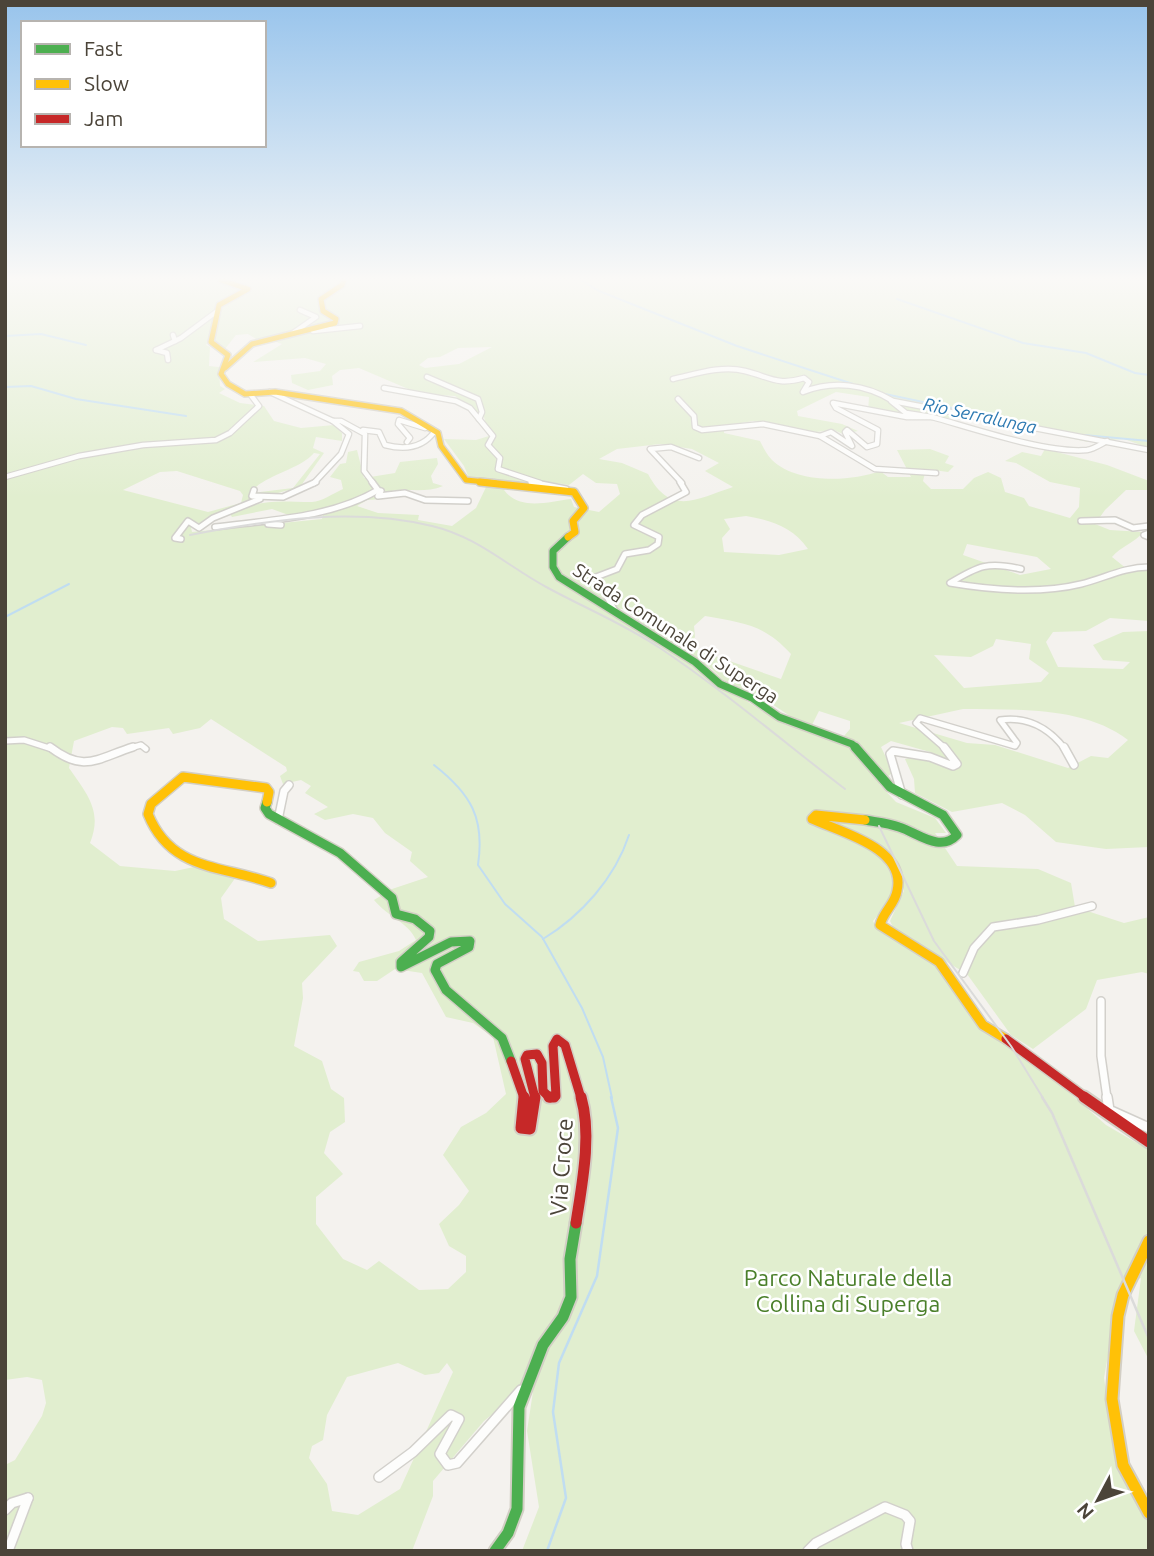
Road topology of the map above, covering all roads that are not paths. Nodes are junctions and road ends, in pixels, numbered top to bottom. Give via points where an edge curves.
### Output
1 (166, 353) edge
2 (225, 353) edge
3 (241, 353) edge
4 (168, 360) dead end
5 (222, 369) junction
6 (427, 377) dead end
7 (673, 379) dead end
8 (384, 388) dead end
9 (270, 392) junction
10 (250, 394) junction
11 (678, 398) dead end
12 (893, 401) junction
13 (932, 417) junction
14 (333, 421) junction
15 (479, 421) junction
16 (360, 429) junction
17 (434, 432) junction
18 (820, 436) junction
19 (1109, 440) junction
20 (407, 442) dead end
21 (1149, 450) edge
22 (698, 458) dead end
23 (936, 473) dead end
24 (5, 477) edge
25 (379, 488) junction
26 (254, 489) dead end
27 (566, 489) junction
28 (257, 498) junction
29 (468, 501) dead end
30 (282, 516) junction
31 (1081, 521) dead end
32 (281, 525) dead end
33 (1149, 526) edge
34 (215, 527) dead end
35 (181, 539) dead end
36 (1149, 567) edge
37 (1021, 569) dead end
38 (619, 615) junction
39 (5, 741) edge
40 (146, 749) dead end
41 (1074, 765) dead end
42 (289, 785) dead end
43 (903, 797) junction
44 (278, 820) junction
45 (271, 883) dead end
46 (1091, 906) dead end
47 (958, 981) junction
48 (1101, 1001) dead end
49 (1149, 1128) edge
50 (1149, 1142) edge
51 (1149, 1241) edge
52 (528, 1385) junction
53 (379, 1477) dead end
54 (5, 1510) edge
55 (1149, 1513) edge
56 (8, 1551) edge
57 (495, 1551) edge
58 (808, 1551) edge
59 (908, 1551) edge

1 - 4 street
2 - 5 street
3 - 5 street
5 - 10 street via 228,384
6 - 15 street via 478,398
7 - 12 street via 709,370 746,371 787,383 807,379 803,392 825,383 877,391
8 - 15 street via 452,399 477,413
9 - 10 street
9 - 14 street
9 - 17 street via 401,411
10 - 24 street via 259,407 221,438 79,456
11 - 18 street via 701,430 757,424
12 - 13 street via 891,404 906,413
12 - 19 street
13 - 18 street via 906,418 833,403 878,430 877,444 867,447 847,430 852,446 831,432
13 - 19 street via 1024,442 1071,449 1089,450
14 - 16 street
14 - 28 street via 344,428 349,440 327,474 296,495
15 - 27 street via 493,436 488,445 500,458 498,470
16 - 17 street via 379,432 385,446 399,449 418,445
16 - 25 street via 365,434 364,471
17 - 20 street via 399,420 411,438
17 - 27 street via 466,480
18 - 23 street via 874,469
19 - 21 street
22 - 38 street via 671,447 650,449 686,490 681,497 642,515 634,525 659,537 657,544 623,556 617,569 596,578
25 - 29 street via 378,496 405,493 425,500
25 - 30 street via 363,499 316,513
26 - 28 street via 251,495
27 - 38 street, Strada Comunale di Superga via 578,495 584,508 573,521 575,532 552,550 554,572
28 - 35 street via 199,528 188,522 177,534 177,540
30 - 32 street via 268,522
30 - 34 street
31 - 33 street
36 - 37 street via 1127,566 1076,585 950,583 978,566 1000,564
38 - 43 street, Strada Comunale di Superga via 779,718 852,744
39 - 40 street via 24,740 49,747 79,764 141,745
41 - 43 street via 1060,741 1020,720 1000,720 1013,734 1015,746 920,718 916,723 957,764 893,751 891,763
42 - 44 street
43 - 47 street, Strada Comunale di Superga via 943,815 957,835 955,839 932,842 887,825 829,816 812,819 869,843 881,853 896,874 898,886 880,925 939,962
44 - 45 street via 265,808 266,788 185,777 151,804 148,814 163,843 173,850
44 - 52 street, Via Croce via 340,853 392,898 396,914 415,919 430,930 429,937 401,967 410,967 446,945 470,941 469,947 437,964 435,970 446,990 502,1038 524,1097 520,1128 530,1129 537,1102 536,1080 527,1055 537,1054 543,1091 551,1098 558,1090 553,1045 557,1039 565,1045 585,1111 582,1185 570,1259 571,1297 543,1345
46 - 47 street via 993,927 974,948
47 - 50 street, Strada Comunale di Superga via 983,1025 1029,1053 1112,1121
48 - 49 street via 1101,1056 1109,1110
51 - 55 street via 1123,1295 1112,1399 1123,1465
52 - 53 street via 457,1463 448,1465 440,1454 459,1419 451,1415
52 - 57 street, Via Croce via 516,1429 517,1510
54 - 56 street via 28,1498
58 - 59 street via 885,1507 910,1521

